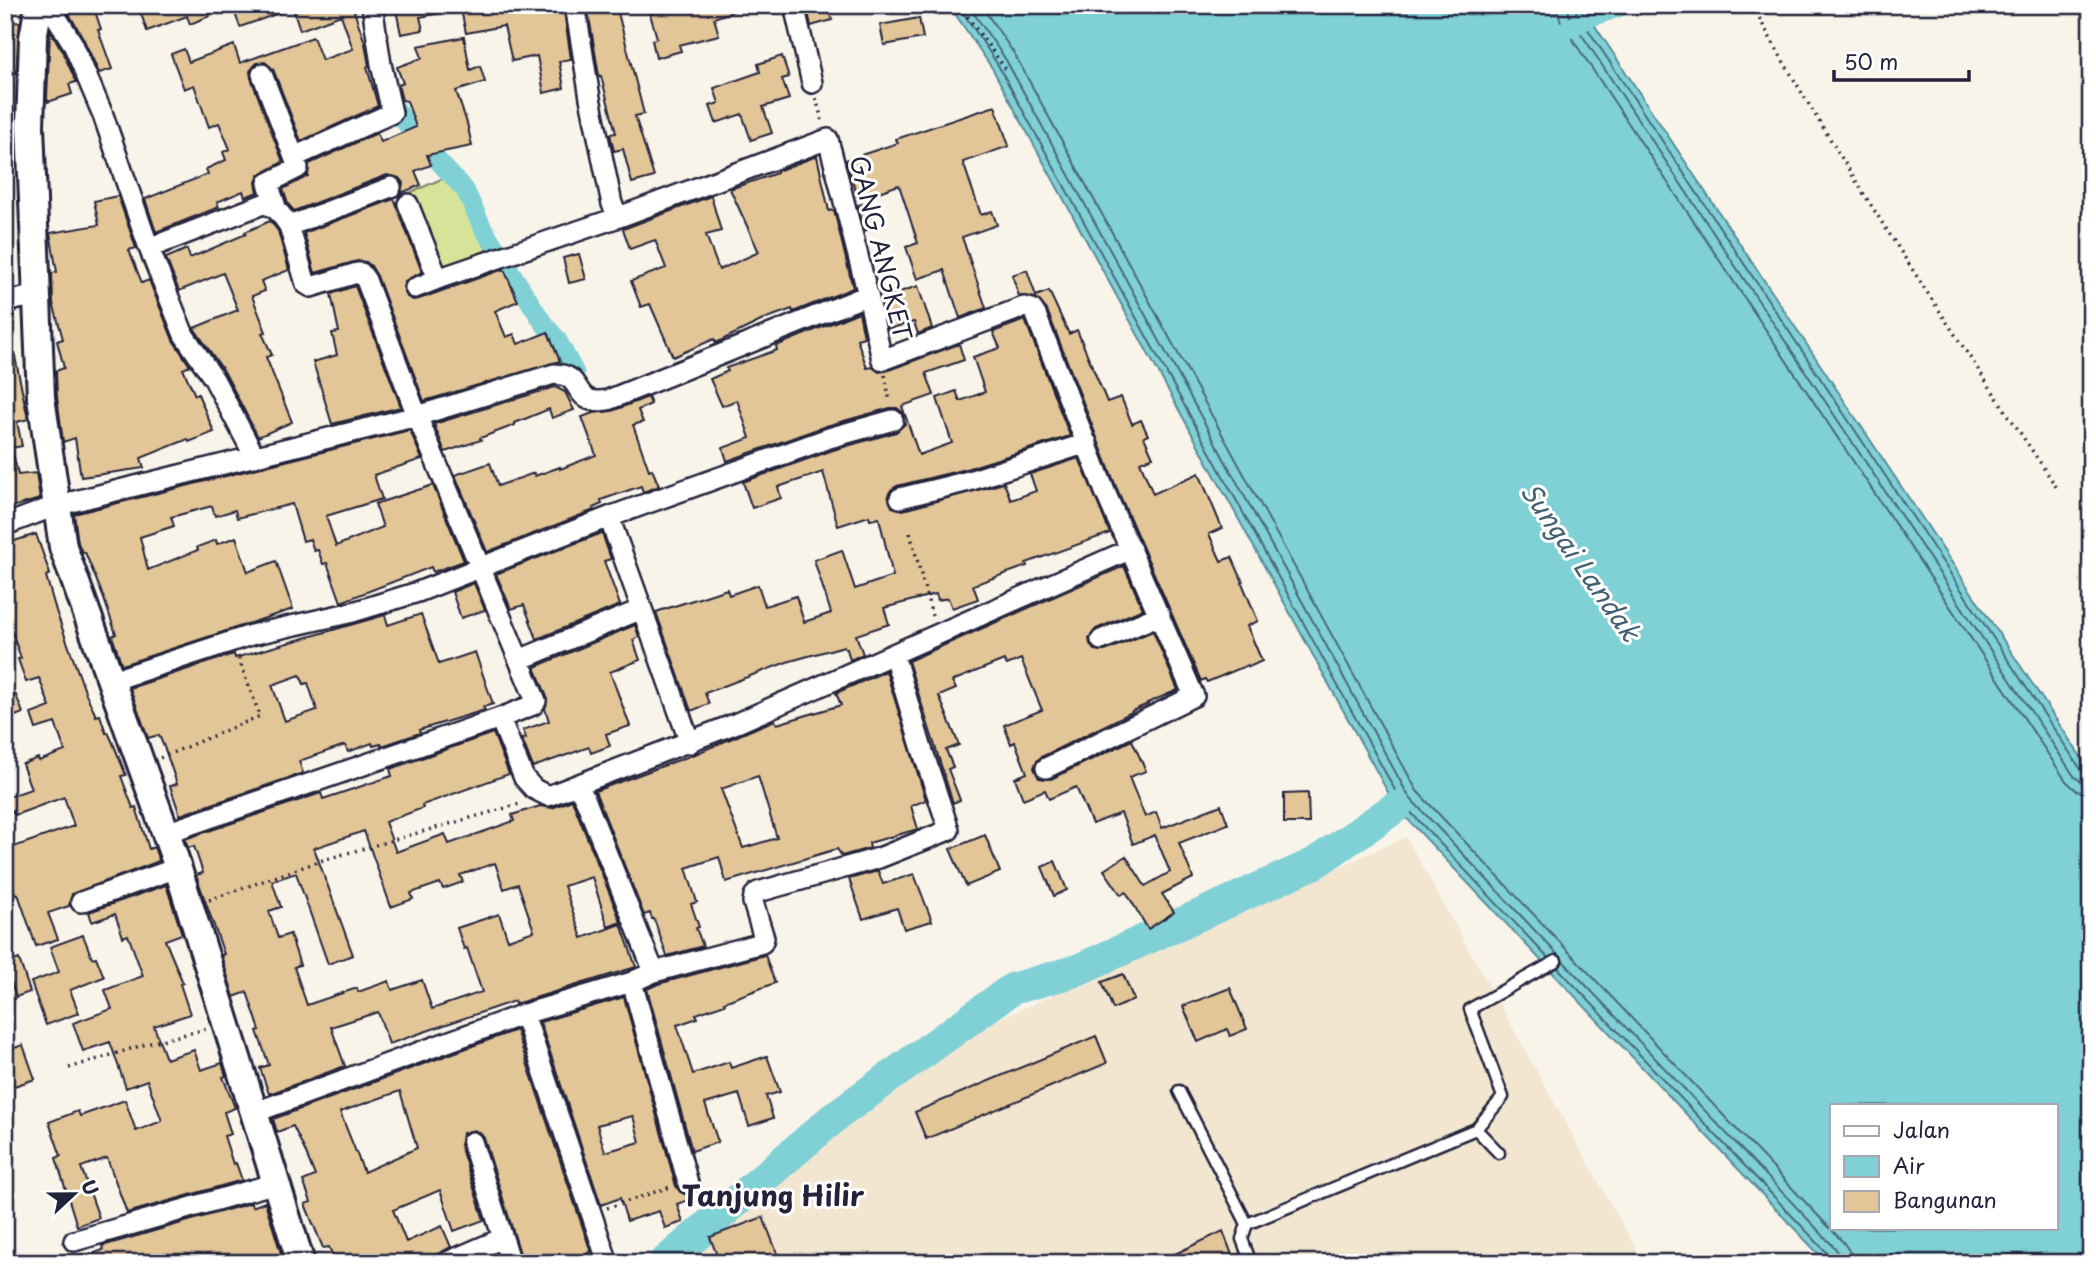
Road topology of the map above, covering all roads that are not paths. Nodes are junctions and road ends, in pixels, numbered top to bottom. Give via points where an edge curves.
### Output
1 (39, 5) edge
2 (49, 5) edge
3 (372, 5) edge
4 (575, 5) edge
5 (794, 5) edge
6 (262, 74) dead end
7 (812, 83) dead end
8 (294, 157) junction
9 (391, 187) dead end
10 (408, 204) dead end
11 (618, 217) junction
12 (283, 218) junction
13 (149, 248) junction
14 (438, 279) junction
15 (415, 288) dead end
16 (38, 295) junction
17 (868, 295) junction
18 (5, 302) edge
19 (417, 416) junction
20 (893, 420) road end
21 (1087, 443) junction
22 (256, 457) junction
23 (900, 498) dead end
24 (55, 506) junction
25 (609, 517) junction
26 (5, 526) edge
27 (1131, 549) junction
28 (479, 568) junction
29 (642, 609) junction
30 (1160, 615) junction
31 (1101, 640) dead end
32 (894, 655) junction
33 (519, 660) junction
34 (111, 681) junction
35 (500, 719) junction
36 (690, 743) junction
37 (1046, 768) dead end
38 (578, 785) junction
39 (166, 833) junction
40 (177, 868) junction
41 (81, 902) dead end
42 (1556, 961) dead end
43 (654, 972) junction
44 (632, 982) junction
45 (524, 1014) junction
46 (1179, 1091) dead end
47 (253, 1113) junction
48 (1476, 1129) junction
49 (472, 1142) dead end
50 (1499, 1153) dead end
51 (275, 1183) junction
52 (688, 1183) road end
53 (1247, 1224) junction
54 (503, 1238) junction
55 (74, 1241) dead end
56 (302, 1263) edge
57 (445, 1263) edge
58 (512, 1263) edge
59 (608, 1263) edge
60 (1251, 1263) edge

1 - 16 street via 33,38 30,126
2 - 13 street via 73,44 103,115
3 - 8 street via 392,113
4 - 11 street via 590,98
5 - 7 street
6 - 8 street
8 - 12 street via 298,168 268,183
9 - 12 street
10 - 14 street
11 - 14 street
11 - 17 street, GANG ANGKET via 828,139
12 - 13 street via 269,204 262,204
12 - 19 street via 306,284 311,287 357,273 366,280
13 - 22 street via 184,335 215,379
14 - 15 street
16 - 18 street
16 - 24 street via 41,398
17 - 19 street via 608,400 594,403 584,399 572,379 554,374
17 - 21 street, GANG ANGKET via 881,359 1027,307 1036,315
19 - 22 street
19 - 28 street
20 - 25 street
21 - 23 street
21 - 27 street, GANG ANGKET
22 - 24 street
24 - 26 street
24 - 34 street via 67,564
25 - 28 street
25 - 29 street
27 - 30 street, GANG ANGKET
27 - 32 street
28 - 33 street
28 - 34 street via 354,612 232,640
29 - 33 street
29 - 36 street
30 - 31 street
30 - 37 street, GANG ANGKET via 1194,696
32 - 36 street
32 - 43 street via 949,830 879,858 758,892 753,902 762,943
33 - 35 street via 536,701
34 - 39 street
35 - 38 street via 524,778 534,789 548,796
35 - 39 street
36 - 38 street
38 - 43 street
39 - 40 street
40 - 41 street
40 - 47 street
42 - 48 lane via 1470,1009 1503,1097
43 - 44 street
44 - 45 street
44 - 52 street
45 - 47 street
45 - 59 street
46 - 53 lane
47 - 51 street
48 - 50 lane
48 - 53 lane
49 - 54 street
51 - 55 street
51 - 56 street
53 - 60 lane via 1242,1239
54 - 57 street
54 - 58 street

